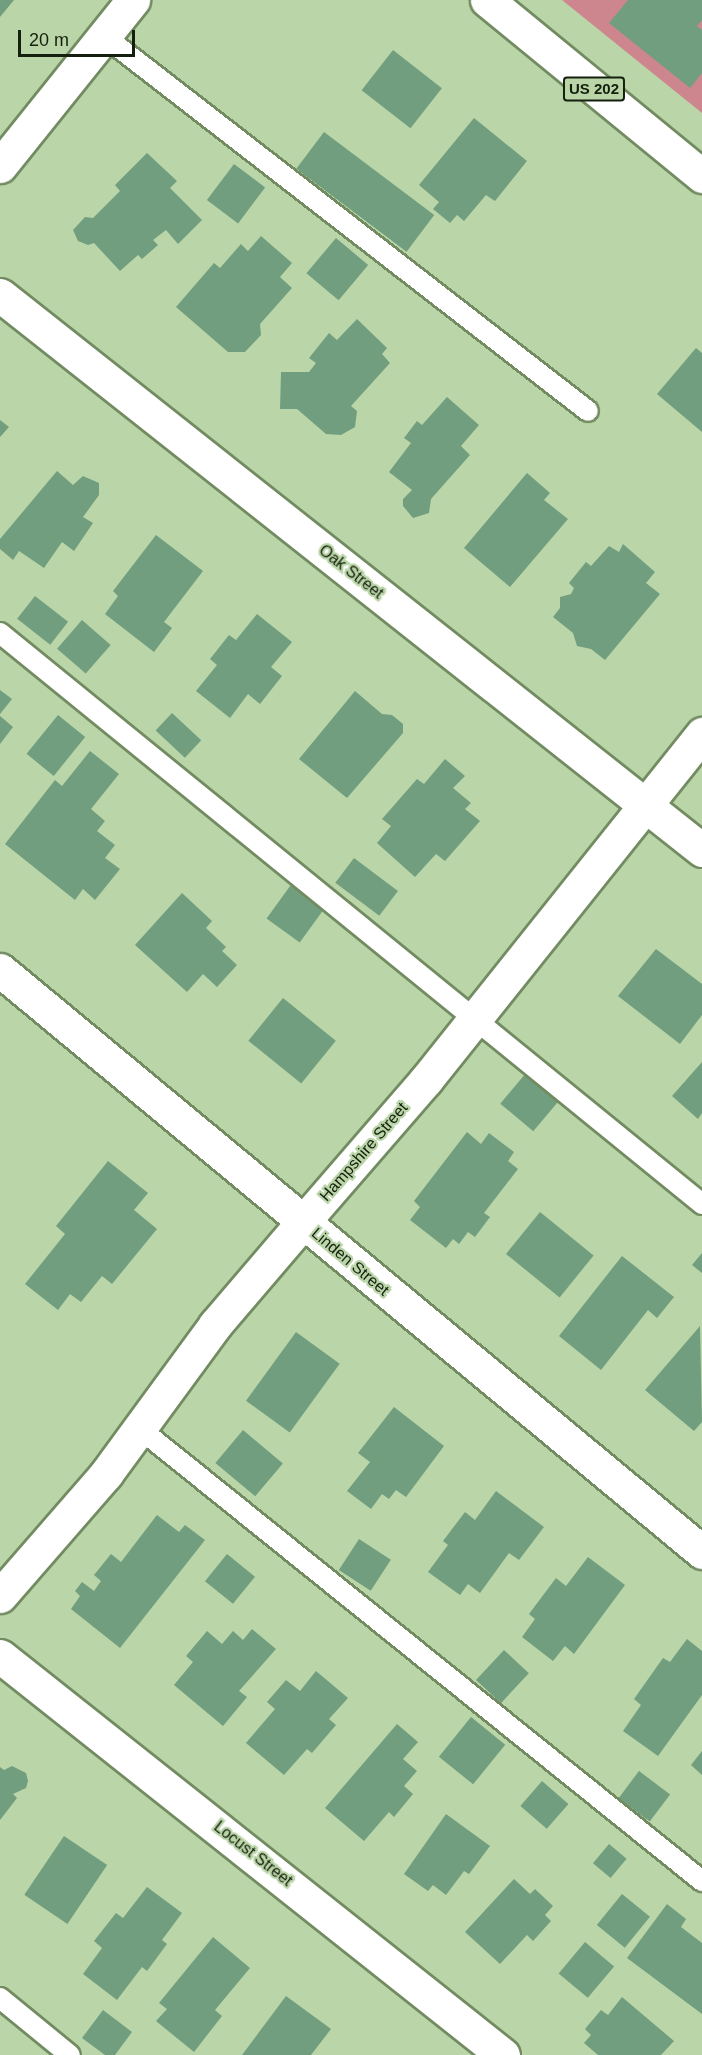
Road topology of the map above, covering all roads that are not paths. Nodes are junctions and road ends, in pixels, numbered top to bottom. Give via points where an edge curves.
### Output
1 (133, 0) edge
2 (488, 0) edge
3 (104, 36) junction
4 (0, 166) edge
5 (702, 176) edge
6 (0, 295) edge
7 (588, 411) dead end
8 (0, 633) edge
9 (702, 734) edge
10 (647, 803) junction
11 (702, 850) edge
12 (0, 970) edge
13 (475, 1019) junction
14 (702, 1204) edge
15 (303, 1222) junction
16 (140, 1428) junction
17 (702, 1552) edge
18 (0, 1596) edge
19 (0, 1656) edge
20 (702, 1881) edge
21 (0, 1998) edge
22 (70, 2055) edge
23 (503, 2055) edge

1 - 3 street
2 - 5 street, US 202
3 - 4 street
3 - 7 lane
6 - 10 street, Oak Street
8 - 13 lane
9 - 10 street, Hampshire Street
10 - 11 street, Oak Street
10 - 13 street, Hampshire Street
12 - 15 street, Linden Street
13 - 14 lane
13 - 15 street, Hampshire Street
15 - 16 street, Hampshire Street via 215,1325
15 - 17 street, Linden Street
16 - 18 street, Hampshire Street via 106,1474
16 - 20 lane
19 - 23 street, Locust Street
21 - 22 lane

